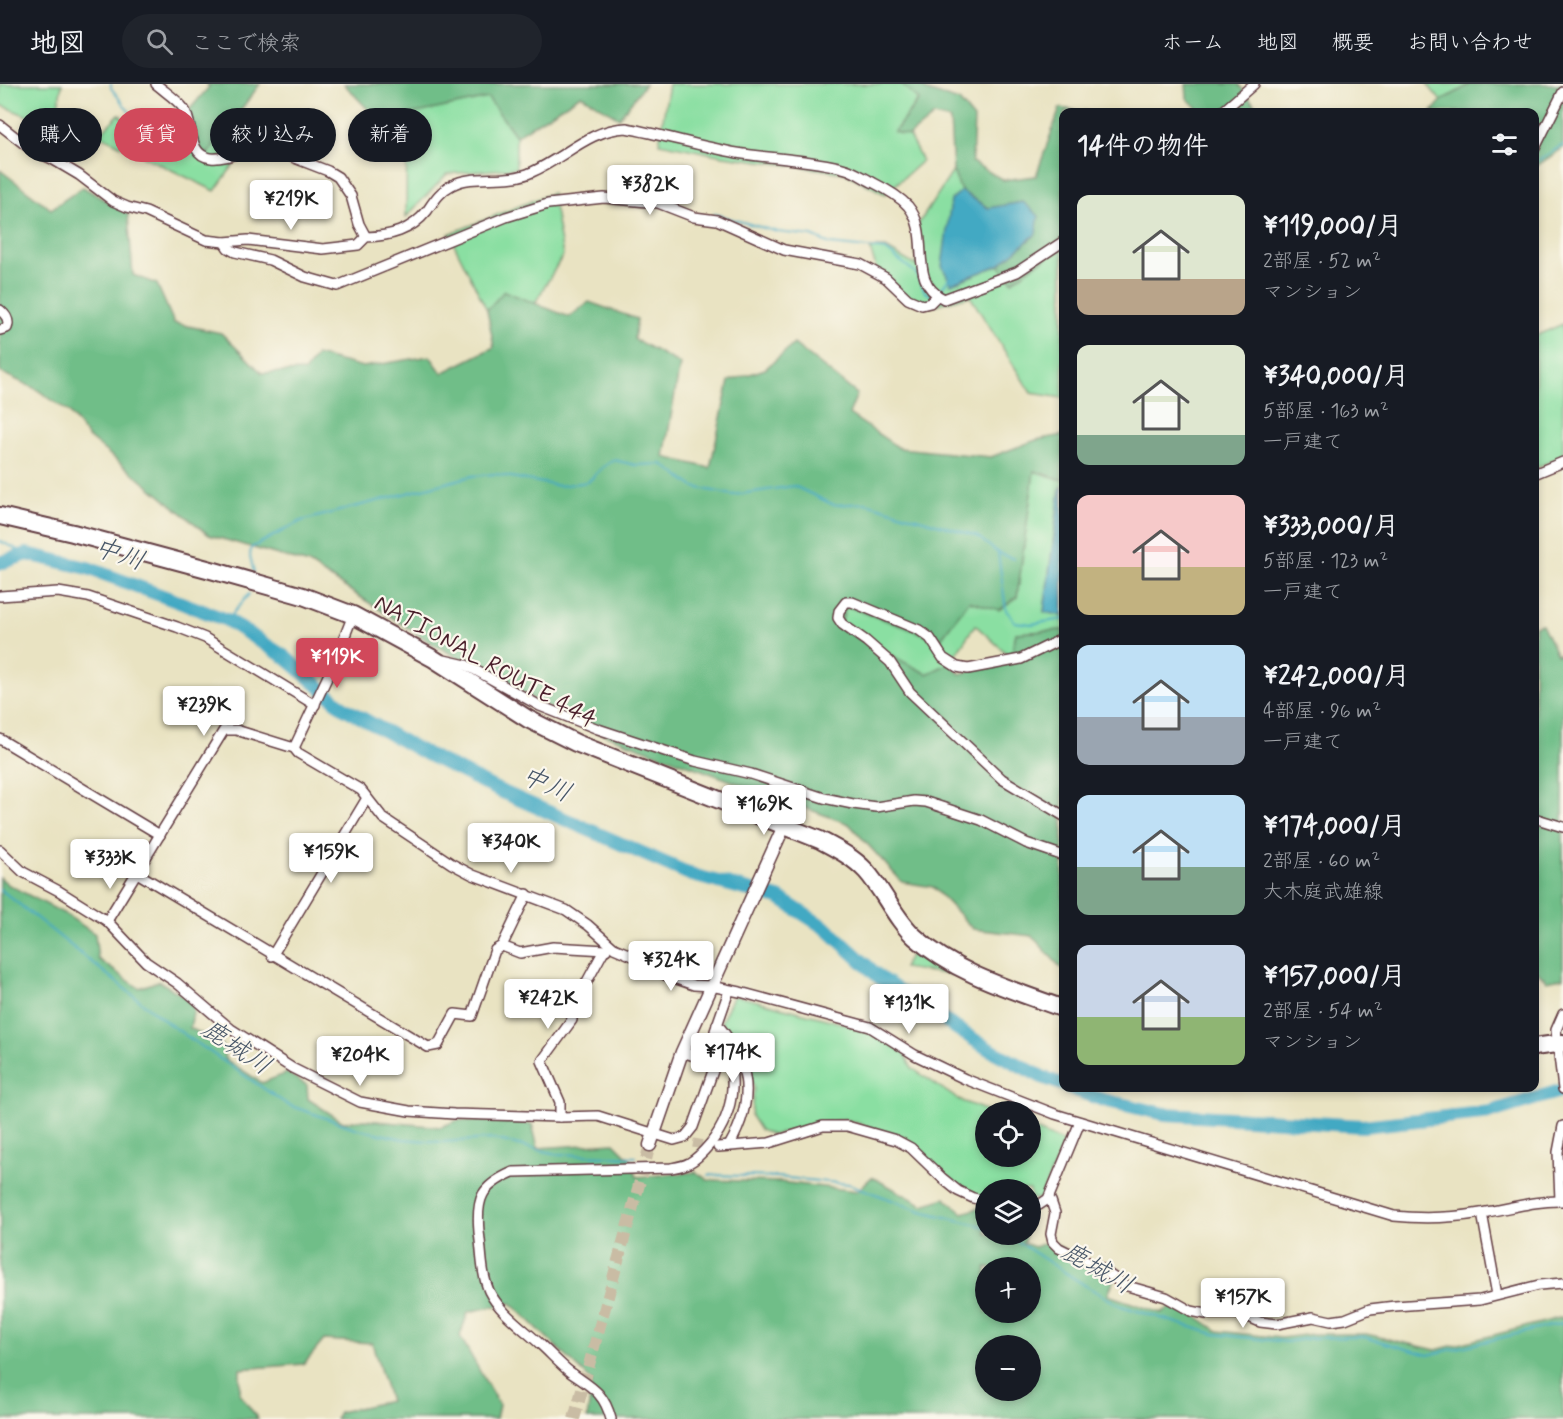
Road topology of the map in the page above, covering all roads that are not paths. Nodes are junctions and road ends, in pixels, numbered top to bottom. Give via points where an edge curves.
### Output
1 (156, 84) edge
2 (1254, 84) edge
3 (1563, 92) edge
4 (1227, 108) edge
5 (0, 125) edge
6 (1539, 140) edge
7 (366, 237) junction
8 (224, 242) junction
9 (1059, 244) edge
10 (934, 293) junction
11 (0, 310) edge
12 (0, 330) edge
13 (1563, 462) edge
14 (1539, 472) edge
15 (4, 521) edge
16 (0, 596) edge
17 (352, 615) junction
18 (1059, 640) edge
19 (434, 658) junction
20 (315, 705) junction
21 (0, 739) edge
22 (294, 748) junction
23 (367, 798) junction
24 (1059, 813) edge
25 (1539, 820) edge
26 (784, 826) junction
27 (1563, 827) edge
28 (160, 835) junction
29 (0, 850) edge
30 (1059, 854) edge
31 (137, 873) junction
32 (527, 894) junction
33 (107, 921) junction
34 (502, 946) junction
35 (614, 948) junction
36 (603, 952) junction
37 (272, 956) junction
38 (711, 986) junction
39 (729, 991) junction
40 (1059, 1007) edge
41 (1563, 1014) edge
42 (717, 1024) junction
43 (1560, 1044) edge
44 (1539, 1046) edge
45 (682, 1052) junction
46 (726, 1053) junction
47 (713, 1062) junction
48 (1563, 1089) edge
49 (560, 1117) junction
50 (1080, 1122) junction
51 (1563, 1126) edge
52 (652, 1140) junction
53 (729, 1146) junction
54 (718, 1147) tunnel mouth
55 (975, 1198) edge
56 (1048, 1199) junction
57 (1561, 1201) edge
58 (1041, 1204) edge
59 (1482, 1213) junction
60 (1563, 1283) edge
61 (1497, 1295) junction
62 (611, 1419) edge

1 - 7 street via 185,110 193,142 204,156 220,157 266,147 338,177 351,196 358,224
2 - 4 street
3 - 6 street
5 - 8 street via 113,201 206,240
7 - 8 street via 358,245 323,249 249,240
7 - 10 street via 400,232 414,224 455,183 531,173 595,135 626,129 735,152 823,163 848,170 886,189 907,205 915,217 926,284
8 - 10 street via 235,252 270,260 305,277 337,286 506,217 548,204 604,198 658,203 694,217 717,220 784,250 860,264 922,305 930,303
9 - 10 street via 1017,272 953,297 944,299
11 - 12 street via 9,323
13 - 14 street
15 - 17 highway, NATIONAL ROUTE 444 via 73,532 303,596
16 - 20 street via 57,592 88,597 205,638
17 - 19 highway, NATIONAL ROUTE 444
17 - 20 street
18 - 24 street via 1021,659 957,668 919,630 852,602 846,602 838,618 890,662 910,692 1002,779
19 - 26 highway, NATIONAL ROUTE 444 via 528,718 576,743
19 - 30 street via 466,664 540,706 695,761 853,804 876,807 926,802 981,820
20 - 22 street
21 - 28 street
22 - 23 street via 352,784
22 - 28 street via 224,730
23 - 32 street via 383,818 452,864
23 - 37 street
25 - 27 street
26 - 38 main road
26 - 40 highway, NATIONAL ROUTE 444 via 849,855 866,871 913,936 937,954 982,978
28 - 31 street
29 - 33 street via 23,872
31 - 33 street
31 - 37 street
32 - 34 street
32 - 35 street via 566,910
33 - 49 street via 146,962 231,1029 292,1068 360,1102 421,1112
34 - 36 street via 520,953 553,947
34 - 37 street via 495,950 472,1016 455,1014 438,1044 428,1047
35 - 36 street
35 - 38 street via 647,962 665,975
36 - 49 street via 571,1011 572,1020 542,1061 560,1102
38 - 39 street
38 - 45 main road
39 - 42 street
39 - 50 street via 870,1027 965,1079
41 - 43 street via 1556,1030
42 - 46 street via 715,1031
42 - 53 street via 737,1054 748,1094 745,1114
43 - 44 highway
43 - 48 street
45 - 47 street
45 - 52 main road
46 - 47 street
46 - 62 street via 733,1087 725,1122 690,1163 671,1168 513,1172 487,1188 479,1202 483,1269 489,1291 504,1312 598,1393
47 - 52 street via 689,1140
49 - 52 street via 598,1116
50 - 56 street
50 - 59 street via 1394,1216 1428,1218
51 - 57 street via 1558,1152
53 - 54 street
53 - 55 street via 769,1143 824,1126 847,1126 911,1148 958,1191
56 - 58 street
56 - 61 street via 1055,1214 1051,1234 1059,1248 1124,1285 1166,1297 1191,1311 1242,1314 1277,1324 1312,1317 1331,1321 1395,1305 1480,1300
57 - 59 street via 1529,1202
59 - 61 street
60 - 61 street

